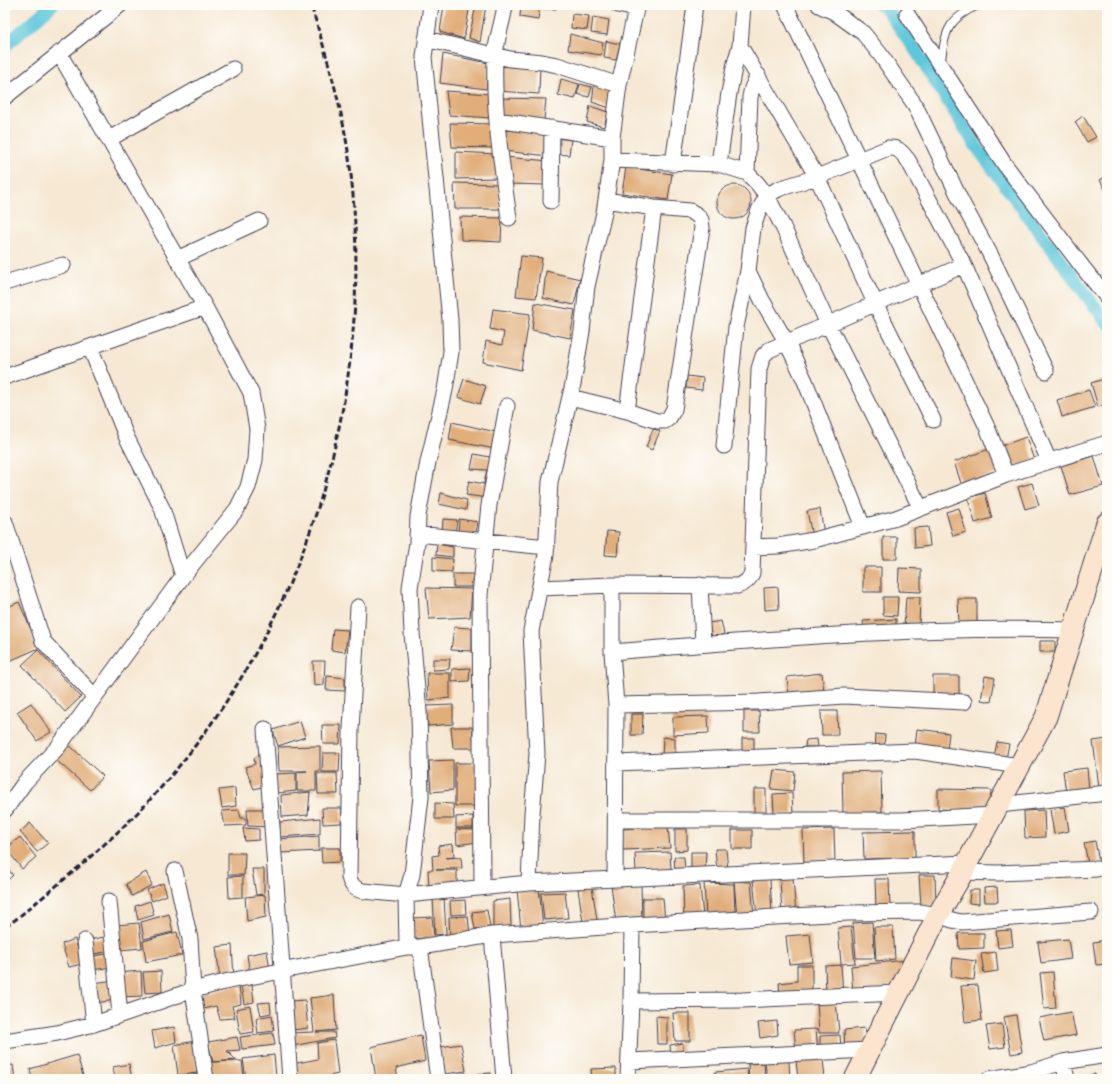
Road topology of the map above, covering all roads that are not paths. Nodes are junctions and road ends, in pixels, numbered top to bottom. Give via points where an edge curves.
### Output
1 (120, 5) edge
2 (431, 5) edge
3 (505, 5) edge
4 (618, 5) edge
5 (695, 5) edge
6 (743, 5) edge
7 (785, 5) edge
8 (819, 5) edge
9 (979, 5) edge
10 (636, 7) edge
11 (907, 14) dead end
12 (426, 40) junction
13 (740, 46) junction
14 (59, 53) junction
15 (495, 56) junction
16 (941, 66) junction
17 (233, 68) dead end
18 (758, 76) junction
19 (619, 84) junction
20 (5, 97) edge
21 (497, 120) junction
22 (552, 128) junction
23 (612, 138) junction
24 (109, 140) junction
25 (859, 159) junction
26 (612, 160) junction
27 (673, 164) junction
28 (719, 164) junction
29 (747, 173) junction
30 (816, 177) junction
31 (767, 196) junction
32 (606, 200) junction
33 (551, 201) dead end
34 (654, 208) junction
35 (509, 218) dead end
36 (259, 221) dead end
37 (177, 259) junction
38 (63, 265) dead end
39 (964, 265) junction
40 (748, 271) junction
41 (5, 282) edge
42 (920, 285) junction
43 (1107, 297) edge
44 (876, 304) junction
45 (205, 307) junction
46 (828, 324) junction
47 (788, 343) junction
48 (90, 347) junction
49 (1046, 371) dead end
50 (5, 377) edge
51 (570, 396) junction
52 (508, 406) dead end
53 (627, 412) junction
54 (932, 420) dead end
55 (1107, 443) edge
56 (724, 446) dead end
57 (1049, 462) junction
58 (1006, 475) junction
59 (920, 508) junction
60 (5, 522) edge
61 (1107, 523) edge
62 (863, 527) junction
63 (417, 534) junction
64 (485, 541) junction
65 (547, 547) junction
66 (753, 548) junction
67 (184, 576) junction
68 (612, 585) junction
69 (700, 585) junction
70 (540, 588) junction
71 (358, 607) dead end
72 (1074, 630) junction
73 (703, 644) junction
74 (612, 652) junction
75 (96, 696) junction
76 (964, 702) dead end
77 (616, 705) junction
78 (265, 728) dead end
79 (616, 763) junction
80 (1020, 766) junction
81 (1107, 793) edge
82 (5, 810) edge
83 (996, 810) junction
84 (616, 820) junction
85 (965, 867) junction
86 (1097, 869) dead end
87 (175, 871) dead end
88 (615, 880) junction
89 (529, 883) junction
90 (482, 887) junction
91 (406, 895) junction
92 (109, 901) dead end
93 (1091, 912) dead end
94 (938, 915) junction
95 (632, 925) junction
96 (492, 934) junction
97 (85, 941) dead end
98 (414, 947) junction
99 (283, 970) junction
100 (193, 990) junction
101 (900, 993) junction
102 (631, 1001) junction
103 (120, 1015) junction
104 (94, 1024) junction
105 (5, 1041) edge
106 (870, 1050) junction
107 (1107, 1055) edge
108 (629, 1061) junction
109 (1063, 1062) junction
110 (1009, 1077) edge
111 (206, 1079) edge
112 (290, 1079) edge
113 (438, 1079) edge
114 (504, 1079) edge
115 (628, 1079) edge
116 (855, 1079) edge
117 (989, 1079) edge
118 (1067, 1079) edge

1 - 14 street
2 - 12 street
3 - 15 street
4 - 10 street
5 - 27 street
6 - 13 street
7 - 25 street
8 - 49 street via 834,12 863,33 915,104
9 - 16 lane via 957,17 948,29 944,37
10 - 19 street
11 - 16 street
12 - 15 street
12 - 63 street via 424,57 451,352 428,462
13 - 18 street
13 - 28 street via 729,93
14 - 20 street
14 - 24 street
15 - 19 street via 557,65
15 - 21 street
16 - 43 street via 1005,165
17 - 24 street
18 - 29 street via 750,97
18 - 30 street
19 - 23 street
21 - 22 street
21 - 35 street
22 - 23 street
22 - 33 street
23 - 26 street
24 - 37 street
25 - 30 street
25 - 39 street via 888,148 895,147 900,150 908,160
25 - 42 street
26 - 27 street
26 - 32 street
27 - 28 street
28 - 29 street
29 - 31 street
30 - 31 street via 788,185
30 - 44 street
31 - 40 street via 753,228
31 - 46 street
32 - 34 street
32 - 51 street via 587,286
34 - 53 street
34 - 53 street via 690,211 701,220 702,228 672,414 665,421 657,421
36 - 37 street
37 - 45 street
38 - 41 street
39 - 42 street
39 - 57 street
40 - 47 street
40 - 56 street via 736,327
42 - 44 street
42 - 58 street via 987,427
44 - 46 street
44 - 54 street
45 - 48 street
45 - 67 street via 250,393 257,429 256,460 248,487 237,509
46 - 47 street
46 - 59 street
47 - 62 street
47 - 66 street via 766,353 760,369
48 - 50 street
48 - 67 street via 126,436 162,508
51 - 53 street
51 - 65 street via 550,482
52 - 64 street via 489,505
55 - 57 street
57 - 58 street
58 - 59 street
59 - 62 street
60 - 75 street via 43,641
61 - 72 main road
62 - 66 street via 814,540
63 - 64 street
63 - 91 street via 410,588 419,712 421,797 412,876
64 - 65 street
64 - 90 street via 480,596
65 - 70 street
66 - 69 street via 752,573 745,583 736,586
67 - 75 street
68 - 69 street
68 - 70 street
68 - 74 street
69 - 73 street
70 - 89 street via 531,630 538,754
71 - 91 street via 351,729 349,877 356,890
72 - 73 street via 929,630
72 - 80 main road via 1046,717
73 - 74 street
74 - 77 street
75 - 82 street via 58,747 25,782
76 - 77 street via 844,696 759,702
77 - 79 street
78 - 99 street
79 - 80 street via 915,752
79 - 84 street
80 - 83 main road
81 - 83 street
83 - 84 street via 902,820
83 - 85 main road
84 - 88 street
85 - 86 street via 997,873
85 - 88 street
85 - 94 main road
87 - 100 street via 190,939
88 - 89 street
89 - 90 street
90 - 91 street
91 - 98 street
92 - 103 street
93 - 94 street via 962,922
94 - 95 street via 920,912 848,914
94 - 101 main road
95 - 96 street
95 - 102 street
96 - 98 street
96 - 114 street
97 - 104 street
98 - 99 street
98 - 113 street
99 - 100 street
99 - 112 street
100 - 103 street
100 - 111 street
101 - 102 street via 742,1000
101 - 106 main road
102 - 108 street
103 - 104 street
104 - 105 street
106 - 108 street
106 - 116 main road
107 - 109 street
108 - 115 street
109 - 110 street
109 - 118 street
110 - 117 street

